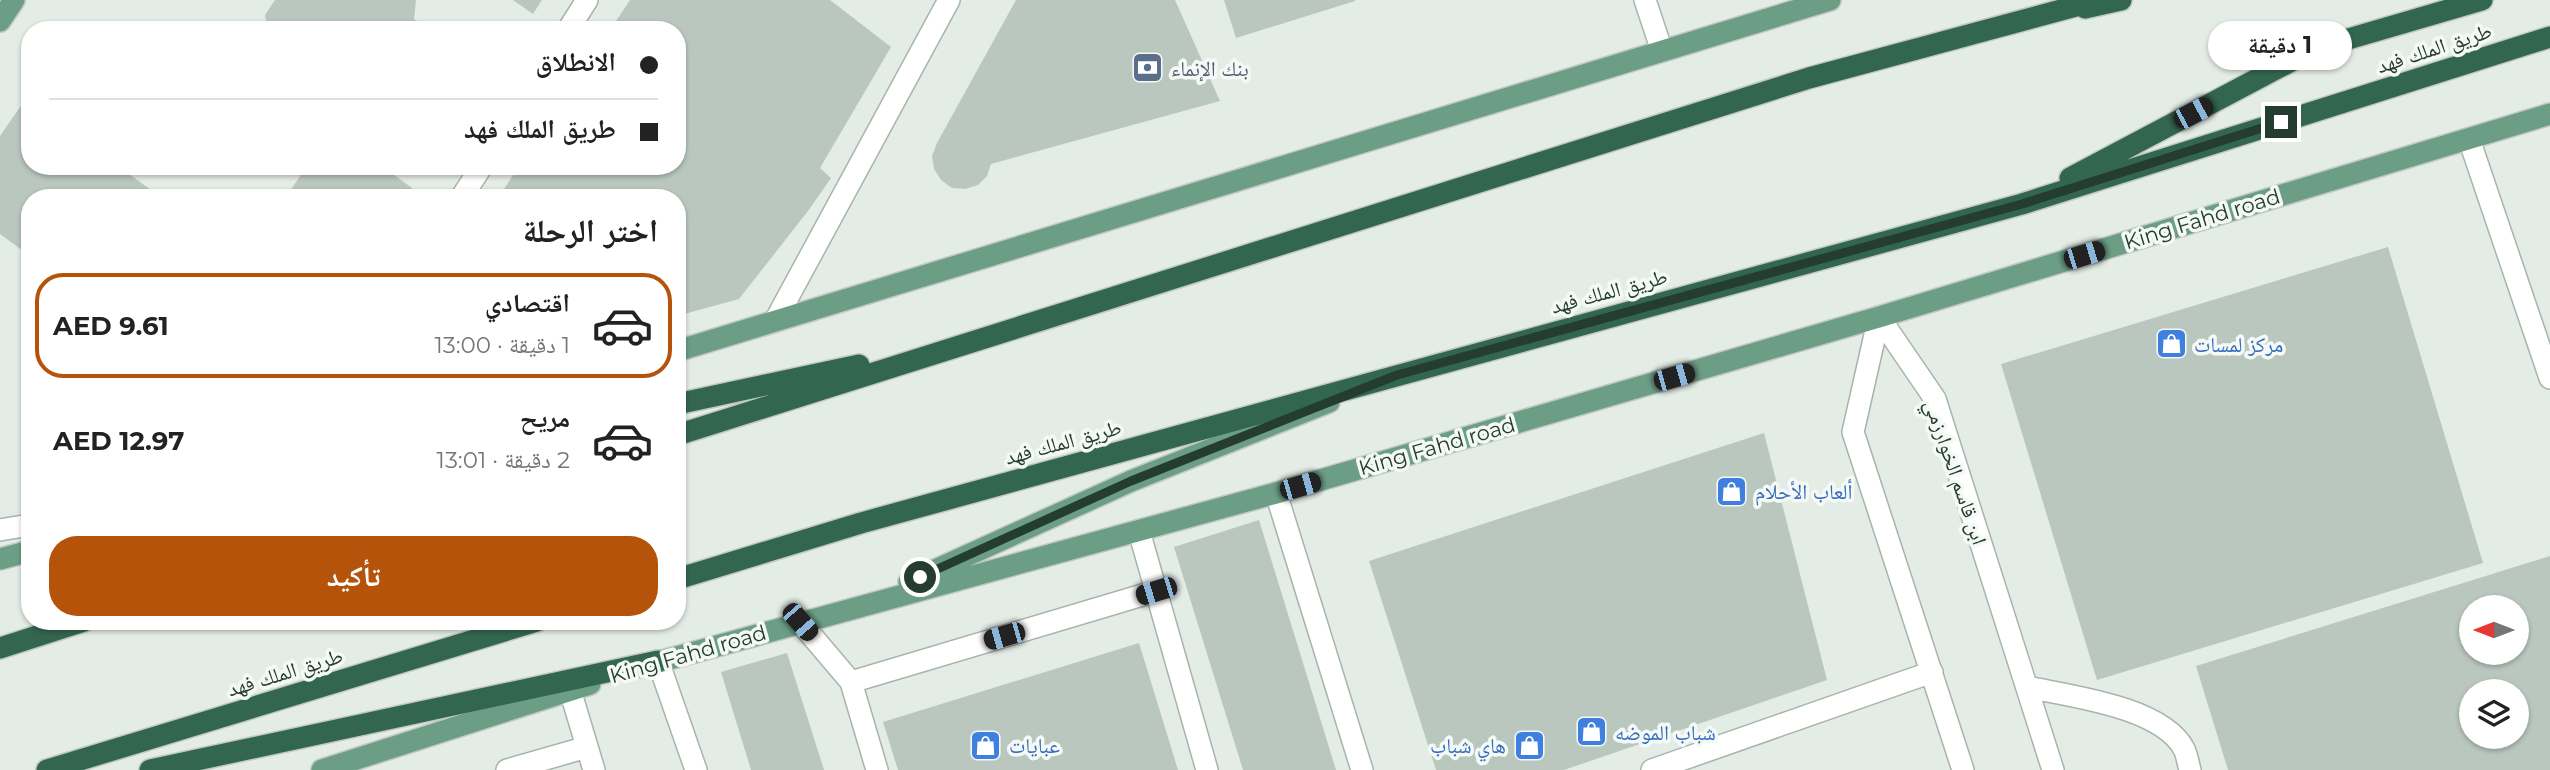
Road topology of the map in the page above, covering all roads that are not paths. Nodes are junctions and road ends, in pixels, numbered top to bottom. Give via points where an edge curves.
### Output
1 (15, 0) edge
2 (587, 0) edge
3 (1645, 0) edge
4 (1830, 0) edge
5 (2098, 0) edge
6 (2121, 0) edge
7 (2482, 0) edge
8 (945, 1) edge
9 (2039, 18) junction
10 (0, 21) edge
11 (574, 21) edge
12 (2550, 37) edge
13 (2550, 43) edge
14 (1662, 51) junction
15 (2489, 56) junction
16 (2550, 114) edge
17 (2469, 139) junction
18 (2022, 204) junction
19 (1879, 317) junction
20 (775, 321) junction
21 (991, 336) junction
22 (686, 348) edge
23 (1397, 375) junction
24 (2550, 378) edge
25 (686, 402) edge
26 (686, 432) edge
27 (1276, 493) junction
28 (21, 526) edge
29 (0, 530) edge
30 (1139, 531) junction
31 (21, 553) edge
32 (0, 559) edge
33 (686, 576) edge
34 (1156, 591) junction
35 (849, 609) junction
36 (800, 622) junction
37 (56, 630) edge
38 (507, 630) edge
39 (0, 648) edge
40 (658, 661) junction
41 (1932, 673) junction
42 (851, 682) junction
43 (2027, 687) junction
44 (570, 690) junction
45 (587, 747) junction
46 (361, 764) edge
47 (47, 770) edge
48 (150, 770) edge
49 (322, 770) edge
50 (507, 770) edge
51 (594, 770) edge
52 (696, 770) edge
53 (877, 770) edge
54 (1208, 770) edge
55 (1362, 770) edge
56 (1652, 770) edge
57 (1963, 770) edge
58 (2053, 770) edge
59 (2190, 770) edge

1 - 10 main road
2 - 11 street
3 - 14 street
4 - 14 main road
5 - 9 highway
6 - 9 highway
7 - 18 highway via 2314,49
8 - 20 street
9 - 21 highway via 1809,78
12 - 15 highway, طريق الملك فهد
13 - 15 highway
14 - 20 main road
15 - 18 highway, طريق الملك فهد
16 - 17 main road, King Fahd road
17 - 19 main road, King Fahd road
17 - 24 street
18 - 23 highway, طريق الملك فهد
19 - 27 main road, King Fahd road
19 - 41 street via 1853,432
19 - 43 street, ابن قاسم الخوارزمي via 1935,399
20 - 22 main road
21 - 25 highway
21 - 26 highway
23 - 33 highway, طريق الملك فهد via 861,523
23 - 35 main road via 1131,481
27 - 30 main road, King Fahd road
27 - 55 street
28 - 29 street
30 - 34 street
30 - 35 main road, King Fahd road
31 - 32 main road
34 - 42 street
34 - 54 street
35 - 36 main road, King Fahd road
36 - 40 main road, King Fahd road
36 - 42 street
37 - 39 highway
38 - 47 highway, طريق الملك فهد
40 - 44 main road, King Fahd road
40 - 48 highway
40 - 52 street
41 - 56 street
41 - 57 street
42 - 53 street
43 - 58 street, ابن قاسم الخوارزمي
43 - 59 street via 2114,705 2159,723 2183,748
44 - 45 street
44 - 46 main road, King Fahd road
45 - 50 street
45 - 51 street
46 - 49 main road, King Fahd road

